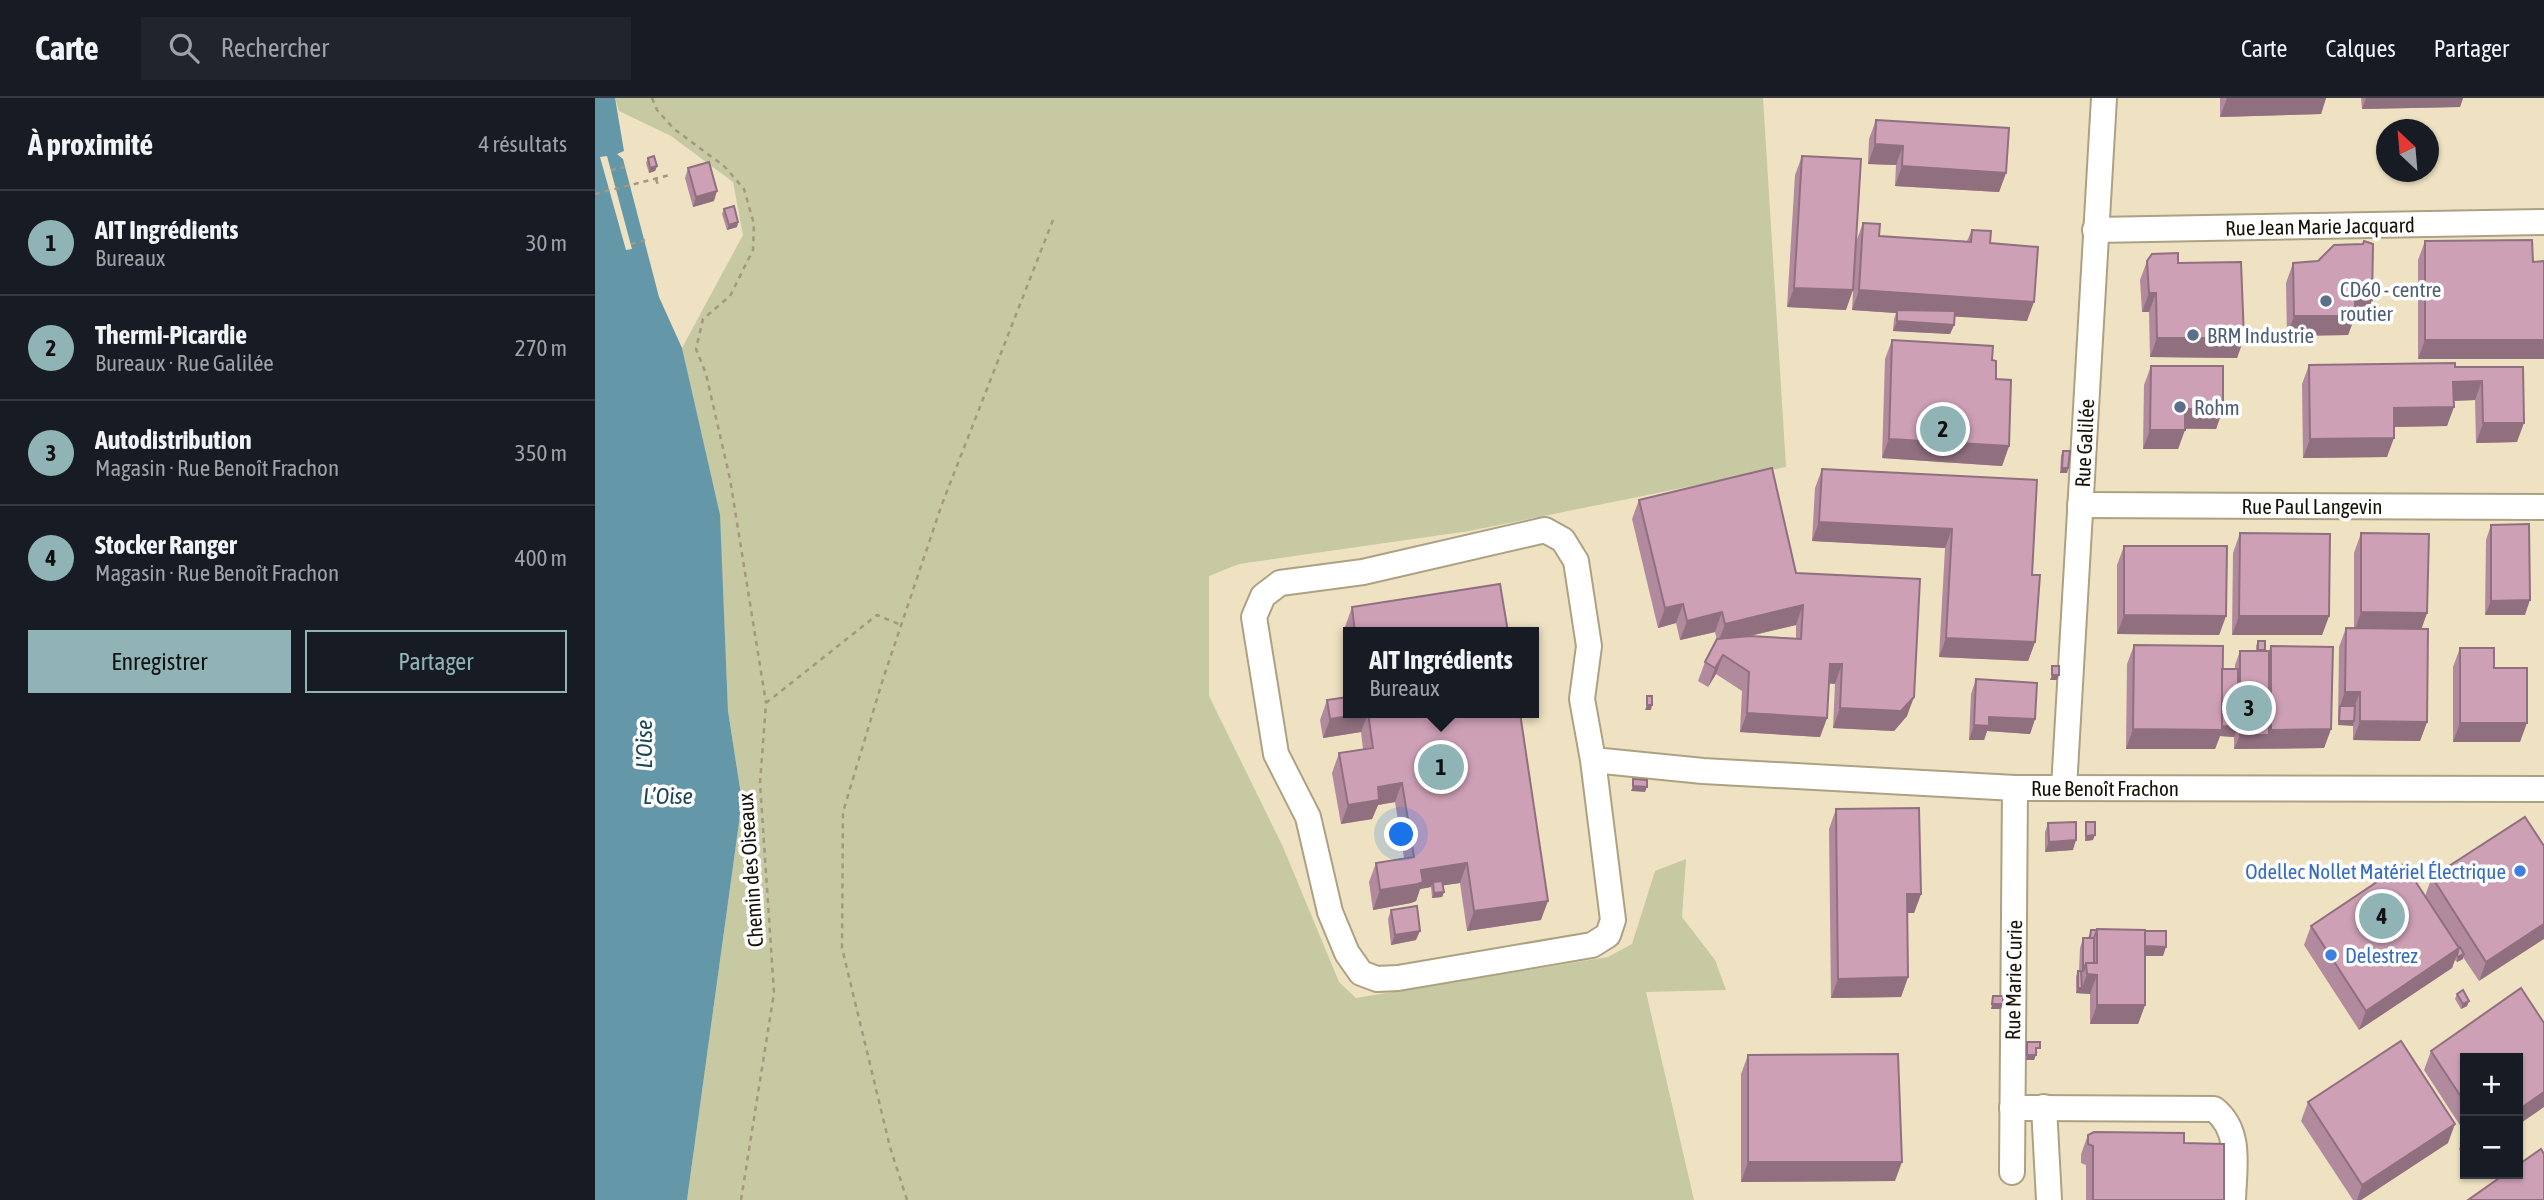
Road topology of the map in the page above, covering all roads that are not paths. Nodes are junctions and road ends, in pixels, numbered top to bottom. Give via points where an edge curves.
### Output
1 (2104, 98) edge
2 (2544, 222) edge
3 (2095, 230) junction
4 (2080, 505) junction
5 (2544, 507) edge
6 (1593, 760) junction
7 (2015, 788) junction
8 (2064, 788) junction
9 (2544, 789) edge
10 (2044, 1107) junction
11 (2012, 1108) junction
12 (2012, 1172) dead end
13 (2049, 1200) edge
14 (2233, 1200) edge

1 - 3 street, Rue Galilée
2 - 3 street, Rue Jean Marie Jacquard
3 - 4 street, Rue Galilée
4 - 5 street, Rue Paul Langevin
4 - 8 street, Rue Galilée
6 - 6 street via 1613,920 1608,934 1593,945 1398,978 1377,979 1361,973 1347,953 1331,912 1308,817 1276,754 1254,617 1263,596 1280,583 1363,572 1545,530 1563,540 1576,561 1589,646 1582,699
6 - 7 street, Rue Benoît Frachon via 1703,772
7 - 8 street, Rue Benoît Frachon
7 - 11 street, Rue Marie Curie
8 - 9 street, Rue Benoît Frachon
10 - 11 street
10 - 13 street
10 - 14 street via 2214,1109 2227,1119 2234,1136
11 - 12 street, Rue Marie Curie

